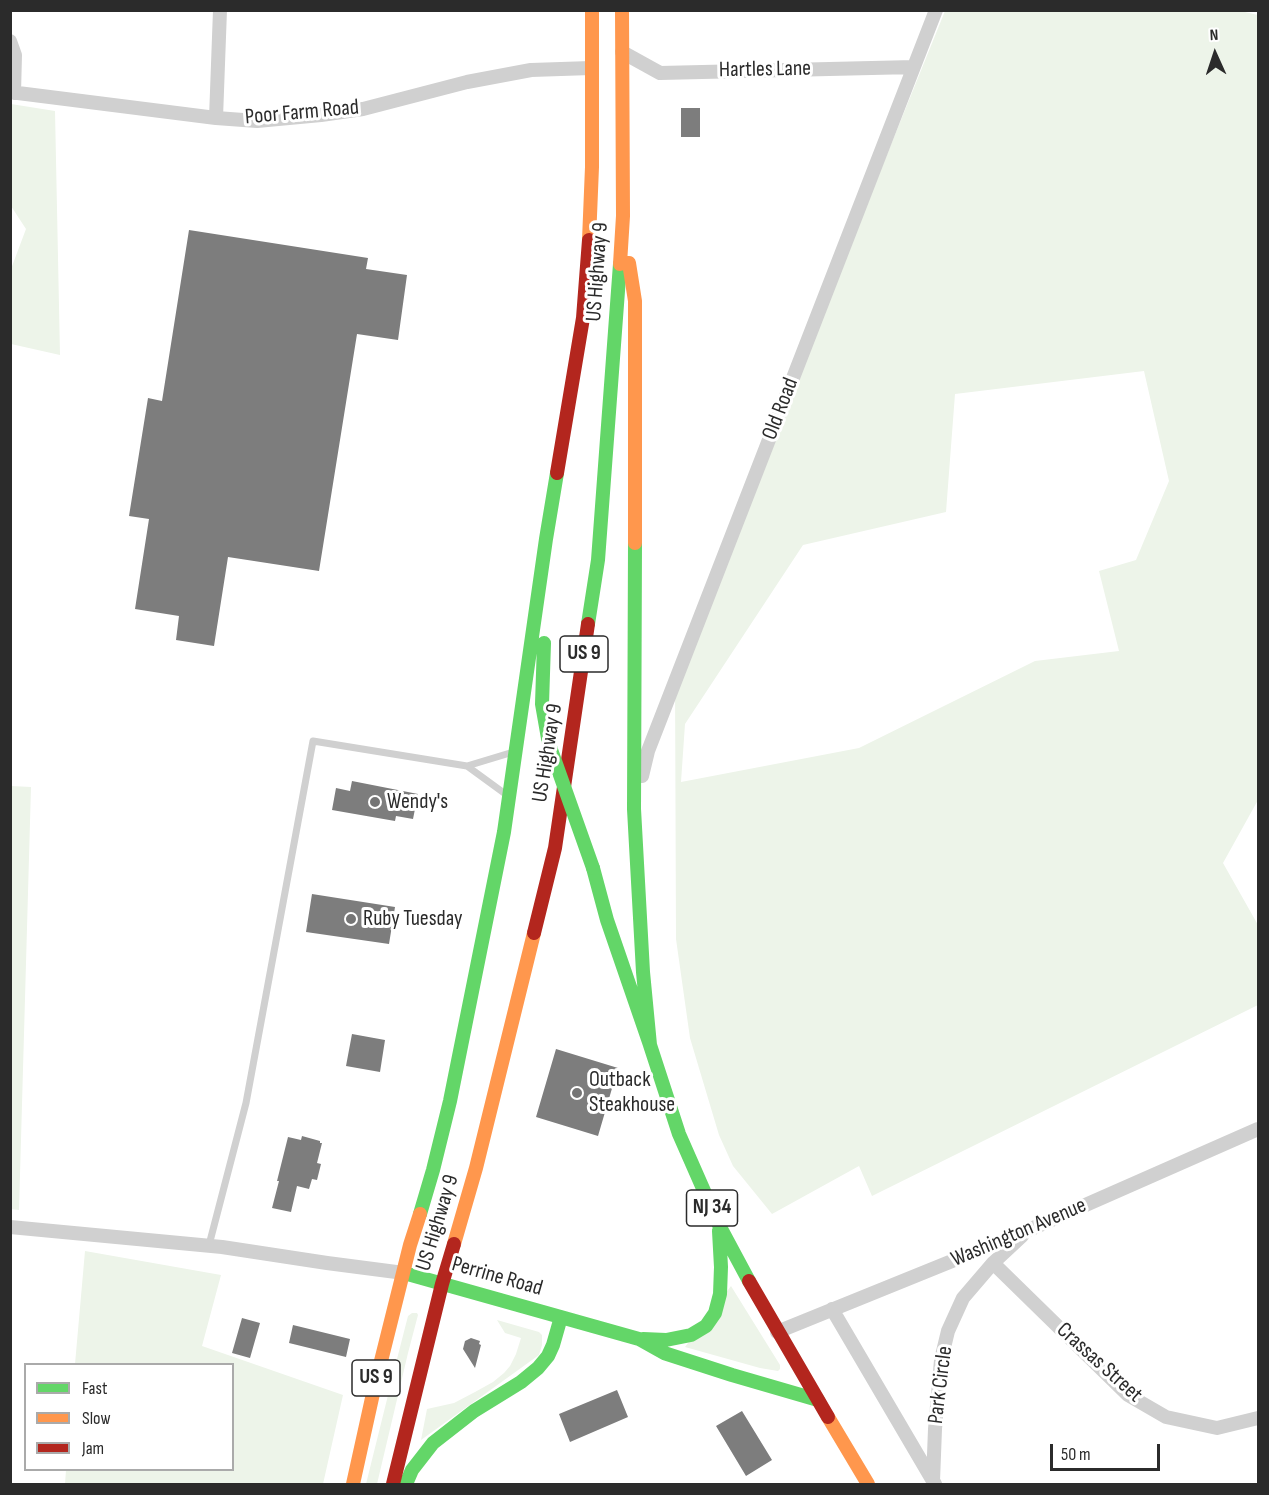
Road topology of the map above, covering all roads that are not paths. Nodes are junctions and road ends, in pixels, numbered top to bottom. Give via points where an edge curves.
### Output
1 (220, 10) edge
2 (592, 10) edge
3 (622, 10) edge
4 (936, 10) edge
5 (10, 40) edge
6 (622, 52) junction
7 (914, 67) junction
8 (591, 68) junction
9 (12, 92) edge
10 (216, 118) junction
11 (623, 216) junction
12 (546, 539) junction
13 (516, 751) junction
14 (467, 766) junction
15 (509, 797) junction
16 (634, 809) junction
17 (650, 1046) junction
18 (1258, 1129) edge
19 (718, 1225) junction
20 (10, 1227) edge
21 (1030, 1229) junction
22 (209, 1245) junction
23 (993, 1263) junction
24 (404, 1273) junction
25 (442, 1284) junction
26 (832, 1309) junction
27 (561, 1317) junction
28 (777, 1332) junction
29 (639, 1339) junction
30 (818, 1400) junction
31 (1258, 1418) edge
32 (934, 1483) edge
33 (353, 1485) edge
34 (393, 1485) edge
35 (406, 1485) edge
36 (868, 1485) edge

1 - 10 street
2 - 8 main road, US Highway 9 / US 9
3 - 6 main road, US Highway 9 / US 9
4 - 7 street, Old Road
5 - 9 street via 15,55
6 - 7 street, Hartles Lane via 660,73
6 - 11 main road, US Highway 9 / US 9
7 - 16 street, Old Road via 648,751
8 - 10 street, Poor Farm Road via 531,70 321,115 257,121
8 - 12 main road, US Highway 9 / US 9 via 592,167 583,318
9 - 10 street, Poor Farm Road
11 - 16 main road via 635,301
11 - 25 main road, US Highway 9 / US 9 via 598,560 555,848 476,1168
12 - 13 main road, US Highway 9 / US 9
12 - 17 main road, bridge via 542,704 549,744
13 - 14 lane
13 - 15 main road, US Highway 9 / US 9
14 - 15 lane
14 - 22 lane via 313,741 246,1103
15 - 24 main road, US Highway 9 / US 9 via 450,1101
16 - 17 main road
17 - 19 main road, NJ 34 via 679,1134
18 - 21 street, Washington Avenue
19 - 28 main road, NJ 34
19 - 29 main road via 720,1294 715,1313 706,1326 691,1335 666,1340
20 - 22 street, Perrine Road
21 - 23 street, Park Circle
21 - 26 street, Washington Avenue
22 - 24 street, Perrine Road
23 - 31 street, Crassas Street via 1128,1395 1166,1417 1217,1428
23 - 32 street, Park Circle via 963,1298 948,1331 941,1360
24 - 25 main road, Perrine Road
24 - 33 main road, US Highway 9 / US 9
25 - 27 main road, Perrine Road
25 - 34 main road, US Highway 9 / US 9
26 - 28 street, Washington Avenue
26 - 32 street
27 - 29 main road, Perrine Road
27 - 35 main road via 553,1345 538,1368 433,1443 412,1470
28 - 30 main road, NJ 34
29 - 30 main road, Perrine Road via 664,1353
30 - 36 main road, NJ 34

